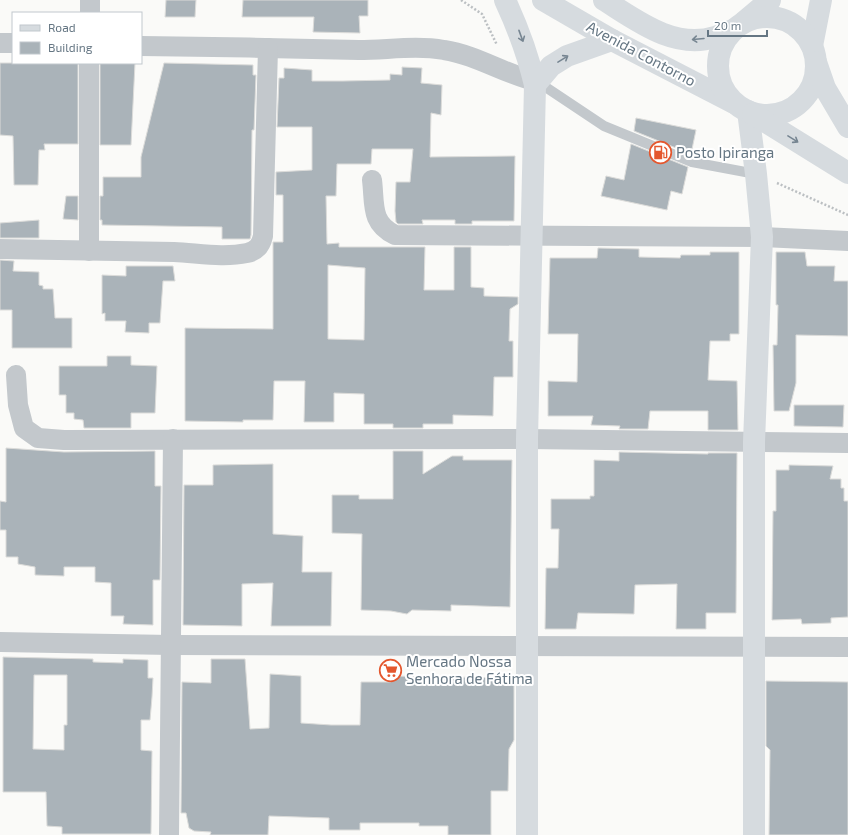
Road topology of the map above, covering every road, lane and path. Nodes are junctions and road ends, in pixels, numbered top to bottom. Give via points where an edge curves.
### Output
1 (90, 0) edge
2 (462, 0) edge
3 (504, 0) edge
4 (543, 0) edge
5 (604, 0) edge
6 (770, 0) edge
7 (821, 0) edge
8 (90, 12) edge
9 (739, 26) junction
10 (612, 40) junction
11 (0, 43) edge
12 (12, 43) edge
13 (142, 46) edge
14 (268, 48) junction
15 (500, 52) dead end
16 (814, 53) junction
17 (90, 64) edge
18 (536, 83) junction
19 (744, 109) junction
20 (848, 127) edge
21 (848, 173) edge
22 (756, 174) junction
23 (372, 180) dead end
24 (848, 215) edge
25 (532, 234) junction
26 (762, 237) junction
27 (848, 241) edge
28 (0, 249) edge
29 (89, 251) junction
30 (16, 375) dead end
31 (173, 439) junction
32 (527, 439) junction
33 (754, 442) junction
34 (848, 443) edge
35 (0, 642) edge
36 (171, 645) junction
37 (526, 646) junction
38 (754, 647) junction
39 (848, 647) edge
40 (169, 835) edge
41 (527, 835) edge
42 (754, 835) edge

1 - 8 street
2 - 15 path via 482,14
3 -> 18 street via 517,27
4 - 10 street, Avenida Contorno
9 -> 5 street, Avenida Contorno via 714,38 676,38 650,28
6 - 9 street
7 - 16 street
9 - 16 street via 759,17 775,18 790,23 803,32
9 - 19 street via 725,40 718,68 721,83 729,96
18 -> 10 street via 551,66 567,56
10 - 19 street, Avenida Contorno
11 - 12 street
13 - 14 street
14 - 18 street via 445,50 466,55
14 - 29 street via 264,218 260,245 249,253 217,255
16 - 19 street via 816,75 811,89 802,100 777,114 762,115
16 - 20 street via 825,88
17 - 29 street
18 - 22 lane via 604,126 692,162
18 - 25 street
19 -> 21 street, Avenida Contorno
19 - 22 street
22 - 24 path
22 - 26 street
23 - 25 street via 376,218 384,230 395,235
25 - 26 street
25 - 32 street
26 - 27 street
26 - 33 street
28 - 29 street
30 - 31 street via 18,405 24,428 38,438
31 - 32 street
31 - 36 street
32 - 33 street
32 - 37 street
33 - 34 street
33 - 38 street
35 - 36 street
36 - 37 street
36 - 40 street
37 - 38 street
37 - 41 street
38 - 39 street
38 - 42 street

